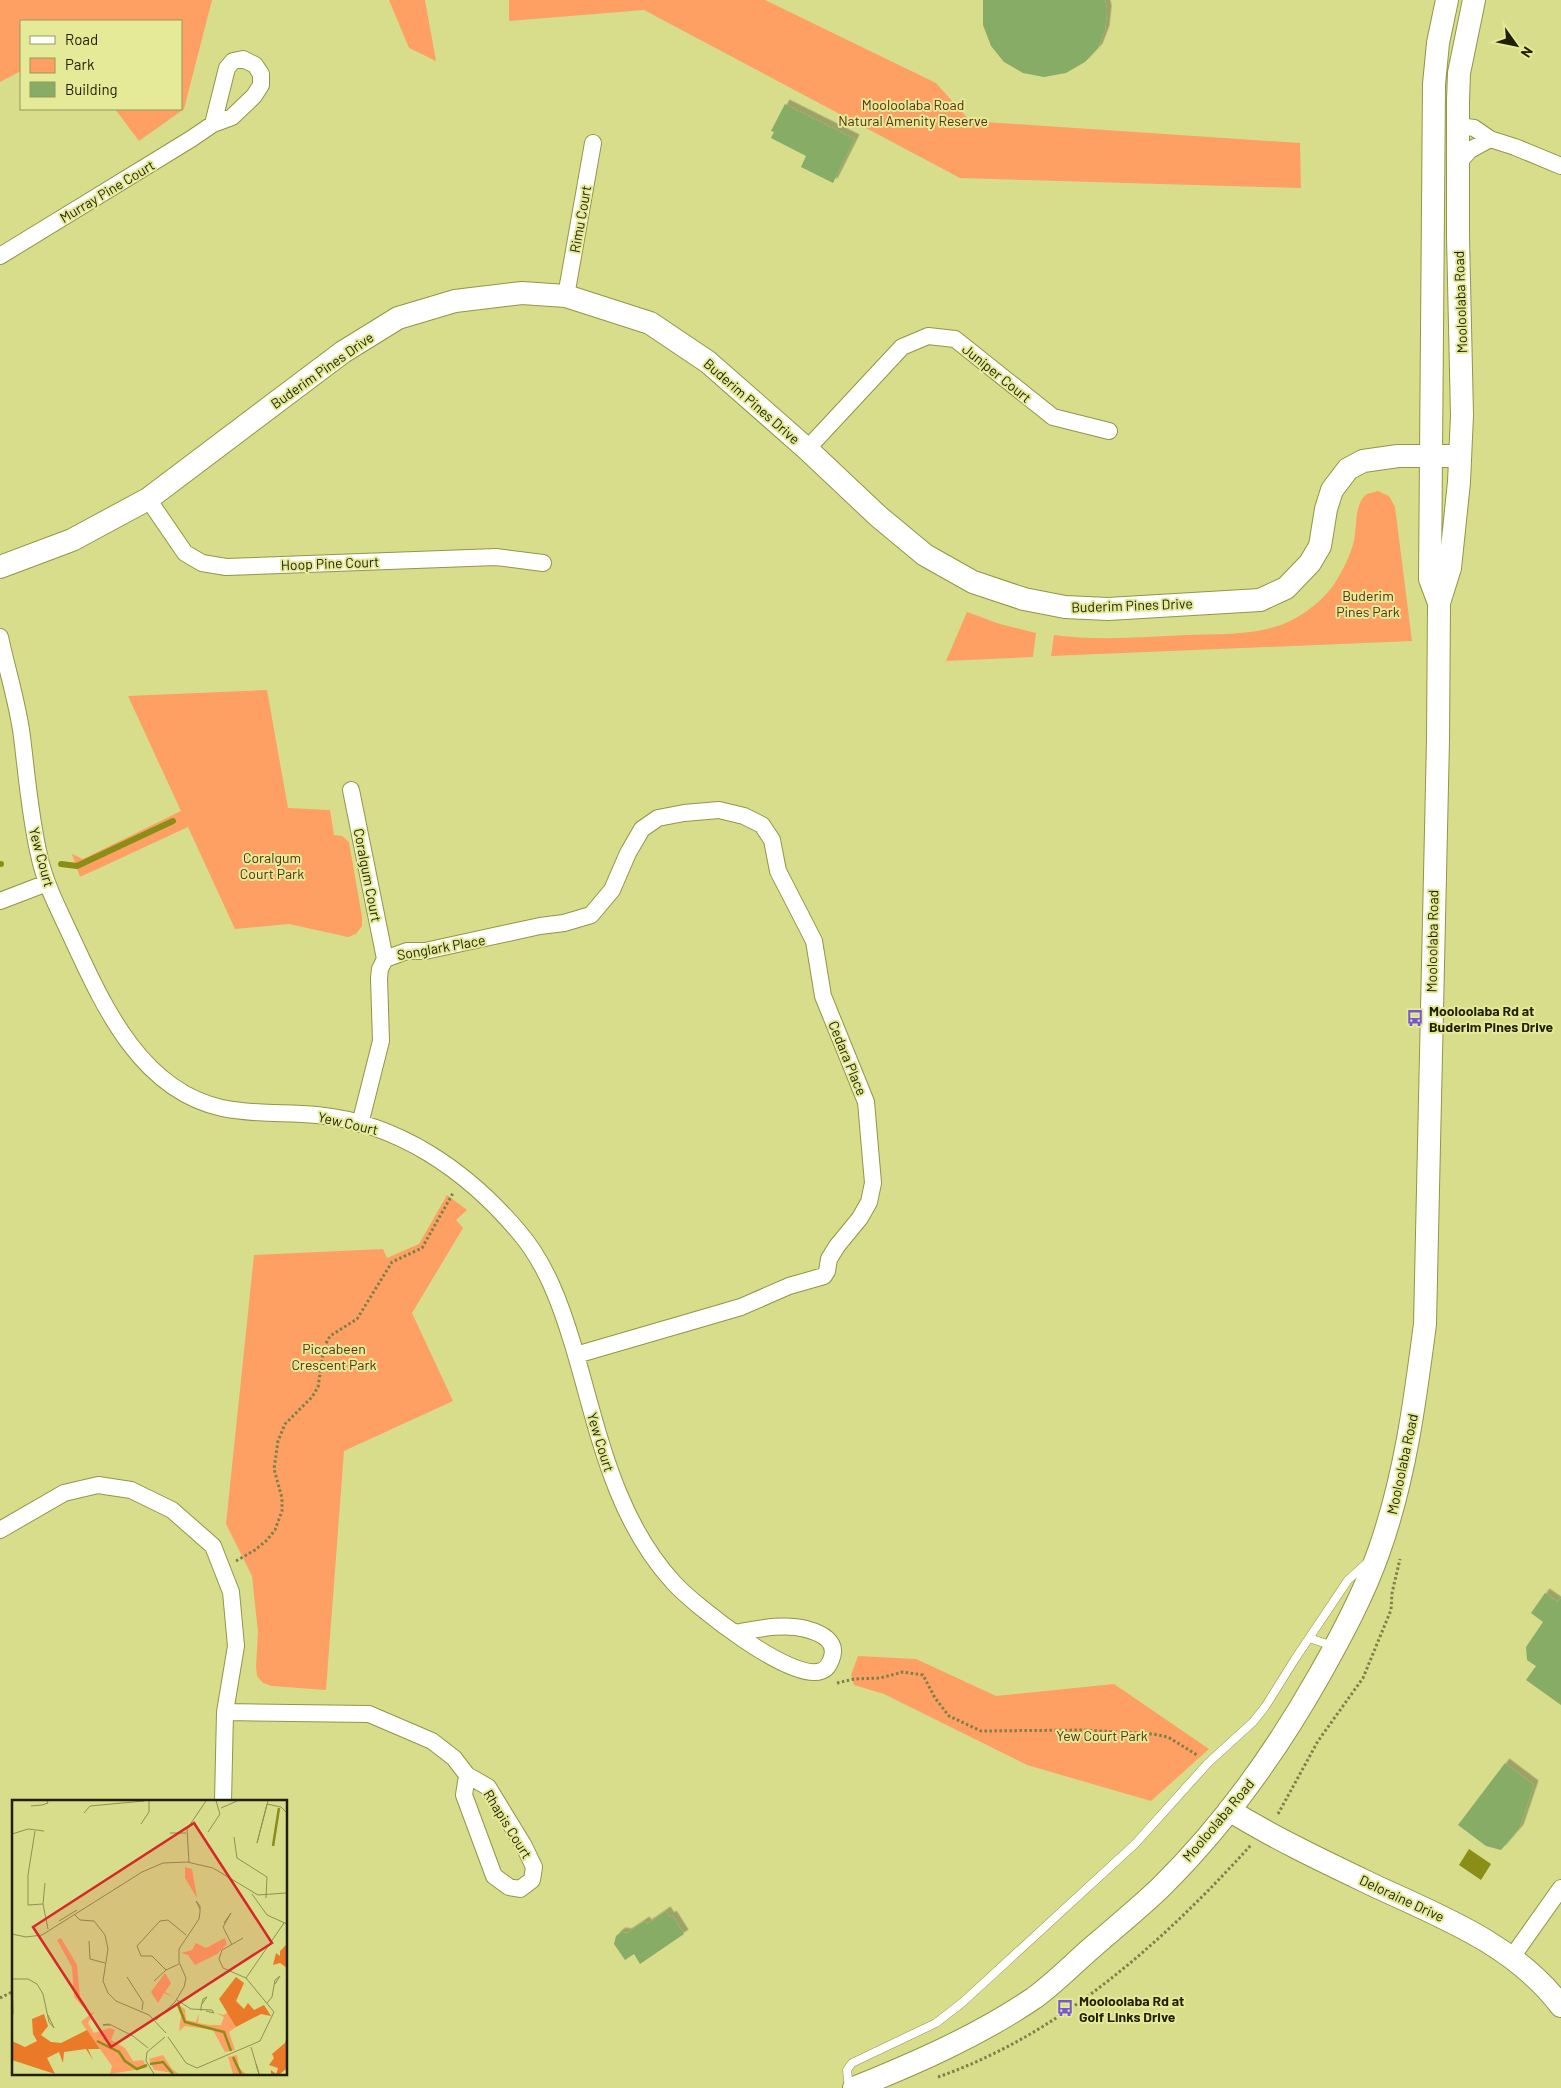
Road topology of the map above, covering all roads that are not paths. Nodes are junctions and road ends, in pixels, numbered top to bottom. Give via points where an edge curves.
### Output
1 (1447, 0) edge
2 (1474, 0) edge
3 (213, 124) dead end
4 (1459, 126) junction
5 (1490, 139) junction
6 (593, 143) dead end
7 (1458, 163) junction
8 (1561, 166) edge
9 (1432, 236) junction
10 (0, 256) edge
11 (566, 296) junction
12 (1109, 431) dead end
13 (807, 449) junction
14 (1431, 456) junction
15 (1460, 456) junction
16 (148, 499) junction
17 (543, 563) dead end
18 (0, 567) edge
19 (1438, 603) junction
20 (0, 637) edge
21 (351, 790) dead end
22 (628, 853) joint
23 (47, 883) junction
24 (0, 901) edge
25 (385, 959) junction
26 (360, 1124) junction
27 (576, 1355) junction
28 (0, 1530) edge
29 (1380, 1550) junction
30 (735, 1633) junction
31 (1309, 1638) junction
32 (1335, 1647) junction
33 (225, 1712) junction
34 (467, 1775) junction
35 (223, 1800) edge
36 (1230, 1810) junction
37 (1561, 1888) edge
38 (1512, 1957) junction
39 (1561, 2006) edge
40 (849, 2088) edge
41 (854, 2088) edge

1 - 9 main road, Mooloolaba Road via 1434,84
2 - 4 main road, Mooloolaba Road via 1459,73
3 - 10 street, Murray Pine Court
4 - 5 street via 1474,128
4 - 7 main road, Mooloolaba Road
4 - 9 main road via 1447,138 1443,149 1442,218
5 - 7 street via 1470,150
5 - 8 street
6 - 11 street, Rimu Court
7 - 15 main road, Mooloolaba Road
9 - 14 main road, Mooloolaba Road
11 - 13 main road, Buderim Pines Drive via 650,323 708,362
11 - 16 main road, Buderim Pines Drive via 522,293 455,301 398,318 343,352
12 - 13 street, Juniper Court via 1053,417 955,339 928,336 902,347
13 - 14 main road, Buderim Pines Drive via 925,555 973,582 1024,599 1065,607 1108,608 1260,600 1286,588 1310,563 1320,546 1332,490 1348,468 1377,458
14 - 15 main road, Buderim Pines Drive
14 - 19 main road, Mooloolaba Road via 1430,579
15 - 19 main road, Mooloolaba Road via 1450,568
16 - 17 street, Hoop Pine Court via 186,552 202,563 226,568 496,557
16 - 18 main road, Buderim Pines Drive via 72,540
19 - 29 main road, Mooloolaba Road via 1425,1324 1411,1424 1396,1499
20 - 23 street, Yew Court via 22,734 30,807
21 - 25 street, Coralgum Court
22 - 25 street, Songlark Place via 612,890 591,916 425,951 406,951
22 - 27 street, Cedara Place via 642,829 658,818 719,810 744,816 762,825 772,840 778,871 814,941 823,996 866,1102 873,1183 869,1202 829,1259 824,1276 789,1286 741,1307
23 - 24 street
23 - 26 street, Yew Court via 118,1028 157,1074 189,1096 209,1105 243,1112 320,1115
25 - 26 street, Songlark Place via 379,978 381,1041
26 - 27 street, Yew Court via 420,1147 465,1177 493,1203 522,1235 538,1259
27 - 30 street, Yew Court via 611,1474 635,1528 672,1581 711,1617
28 - 33 street via 64,1493 98,1484 131,1490 172,1510 212,1546 231,1592 236,1646
29 - 31 lane via 1348,1580
29 - 32 main road, Mooloolaba Road
30 - 30 street, Yew Court via 798,1626 826,1637 834,1650 825,1670 811,1672 769,1655
31 - 32 lane
31 - 40 lane via 1265,1707 1208,1763 1135,1844 936,2023 852,2063 847,2070
32 - 36 main road, Mooloolaba Road via 1279,1742
33 - 34 street, Rhapis Court via 368,1714 432,1741 454,1758
33 - 35 street
34 - 34 street, Rhapis Court via 488,1787 534,1867 532,1880 520,1889 509,1887 494,1876 464,1795
36 - 38 main road, Deloraine Drive via 1263,1832 1458,1924
36 - 41 main road, Mooloolaba Road via 1160,1888 1036,1996 982,2030 922,2061
37 - 38 street
38 - 39 main road, Deloraine Drive via 1546,1987

